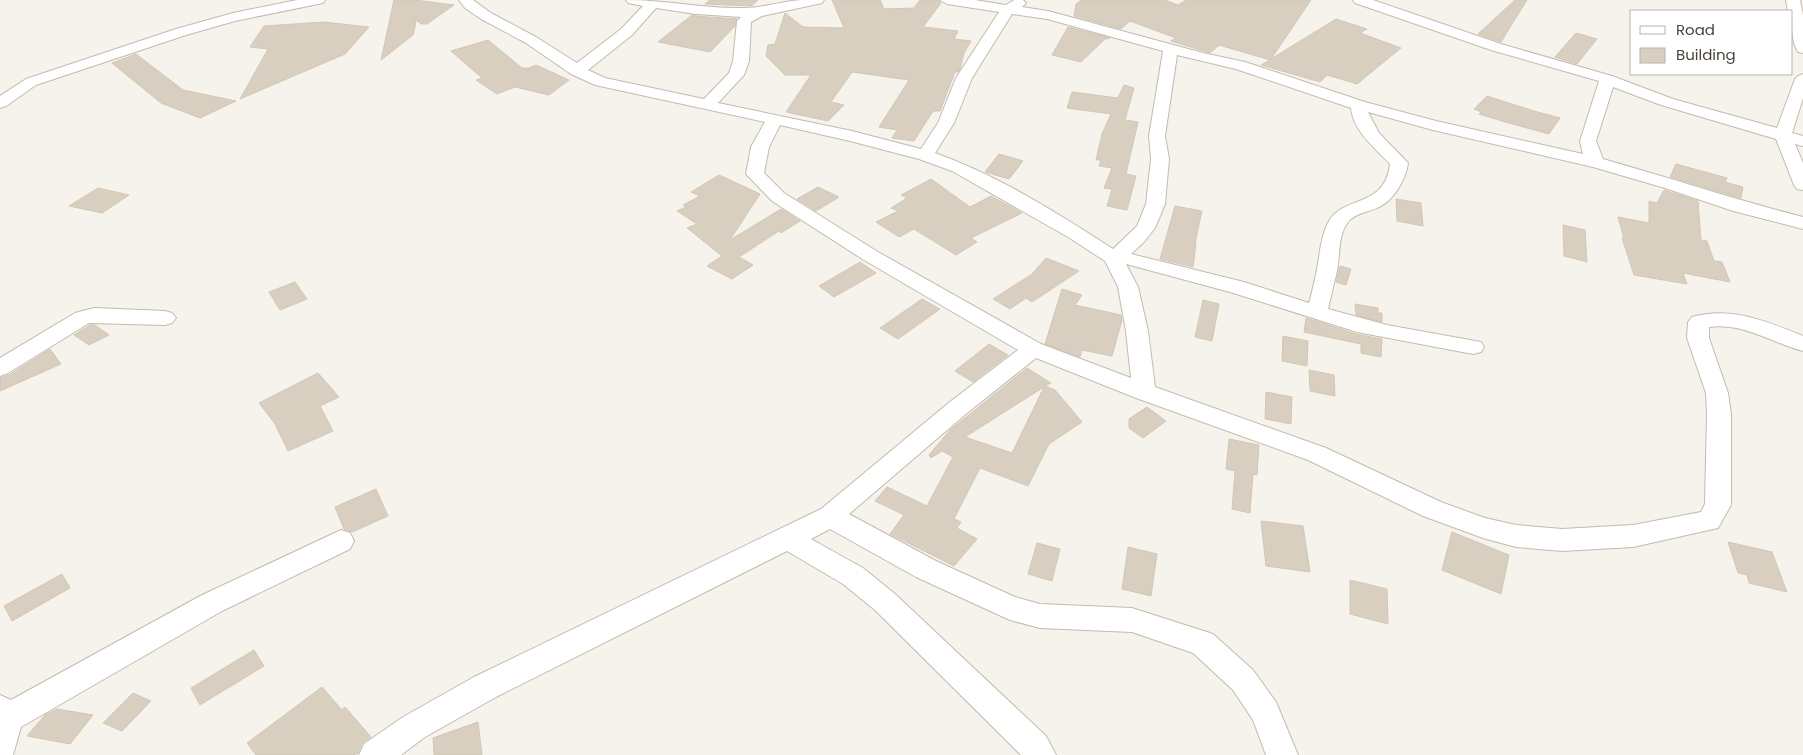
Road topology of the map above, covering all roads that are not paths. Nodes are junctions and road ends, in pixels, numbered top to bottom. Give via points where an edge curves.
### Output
1 (318, 0) edge
2 (449, 0) edge
3 (632, 0) edge
4 (817, 0) edge
5 (948, 0) edge
6 (1025, 0) edge
7 (1032, 0) edge
8 (1360, 0) edge
9 (1793, 0) edge
10 (304, 1) edge
11 (467, 2) edge
12 (652, 3) junction
13 (1008, 9) junction
14 (762, 11) junction
15 (1048, 16) junction
16 (1171, 49) junction
17 (1803, 49) edge
18 (576, 71) junction
19 (1803, 79) edge
20 (1607, 80) junction
21 (0, 103) edge
22 (708, 104) junction
23 (1359, 105) junction
24 (774, 119) junction
25 (1782, 135) junction
26 (1803, 141) edge
27 (925, 155) junction
28 (1597, 163) junction
29 (1803, 186) edge
30 (1803, 223) edge
31 (1115, 257) junction
32 (1317, 312) junction
33 (165, 318) dead end
34 (1803, 344) edge
35 (1473, 347) dead end
36 (1033, 349) junction
37 (0, 368) edge
38 (1144, 392) junction
39 (830, 516) junction
40 (786, 538) junction
41 (340, 541) dead end
42 (2, 716) edge
43 (0, 748) edge
44 (375, 755) edge
45 (1040, 755) edge
46 (1282, 755) edge

1 - 10 street
2 - 11 street
3 - 12 street
4 - 14 street
5 - 13 street
6 - 13 street
7 - 15 street
8 - 20 street via 1496,47
9 - 17 street
10 - 21 street via 198,27 54,73 31,82
11 - 18 street
12 - 14 street via 739,13
12 - 18 street via 615,42
13 - 15 street
13 - 27 street via 964,78 946,123
14 - 22 street via 744,21 741,61 736,75
15 - 16 street
16 - 23 street via 1240,65
16 - 31 street via 1164,70 1158,127 1157,198 1146,228
18 - 22 street via 600,82
19 - 25 street
20 - 25 street via 1667,102
20 - 28 street via 1588,141
22 - 24 street
23 - 28 street
23 - 32 street via 1363,121 1400,166 1385,194 1374,203 1345,214 1338,222
24 - 27 street
24 - 36 street via 760,147 755,174 778,197 871,256
25 - 26 street
25 - 29 street
27 - 31 street via 958,167 994,186
28 - 30 street
31 - 32 street via 1237,287
31 - 38 street via 1128,287
32 - 35 street via 1387,332
33 - 37 street via 94,315 82,318
34 - 38 street via 1751,324 1728,319 1712,318 1699,322 1698,338 1717,393 1718,505 1709,521 1633,536 1562,540 1516,536 1483,528 1432,509 1317,454
36 - 38 street
36 - 39 street
39 - 40 street
39 - 46 street via 926,569 1010,608 1040,616 1132,620 1203,643 1243,680 1266,712
40 - 44 street via 485,687 414,727
40 - 45 street via 853,576 885,602 989,701
41 - 42 street via 212,603
42 - 43 street

